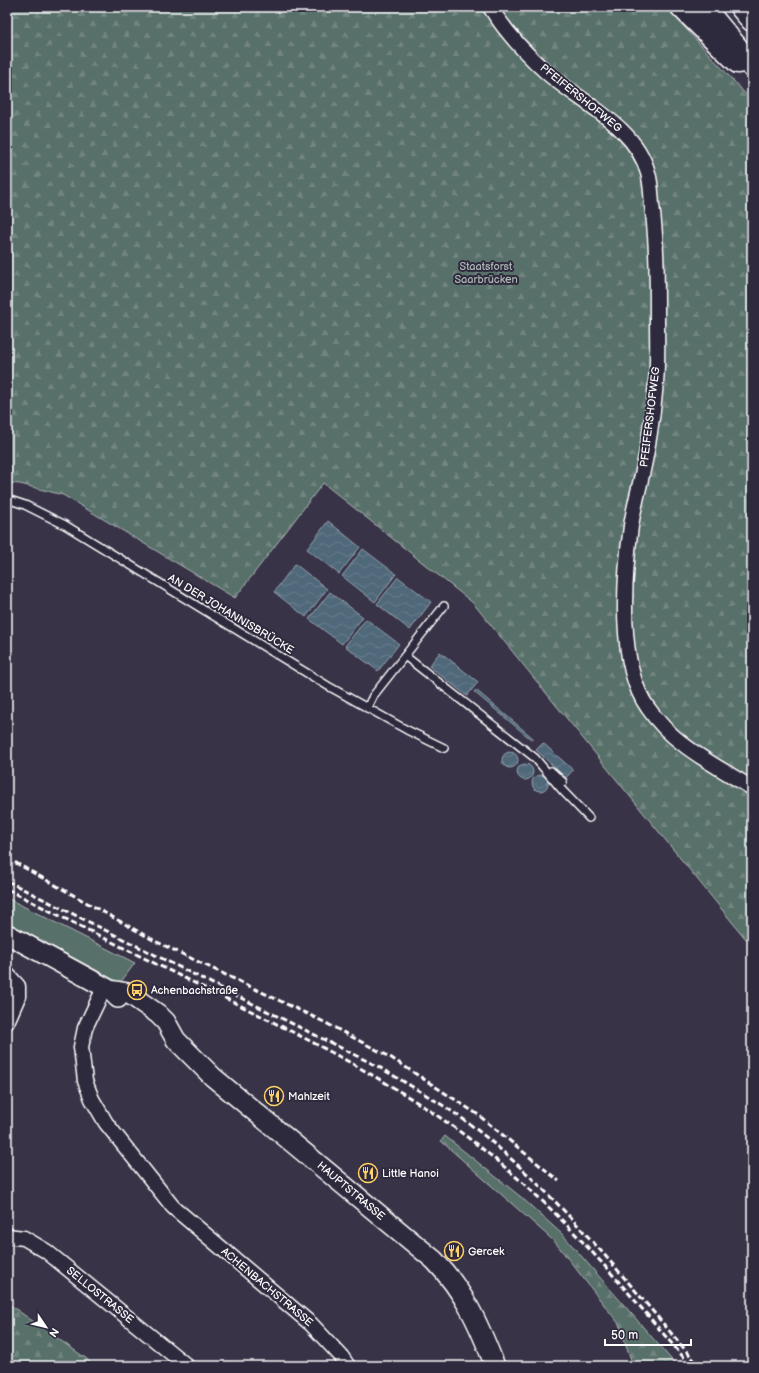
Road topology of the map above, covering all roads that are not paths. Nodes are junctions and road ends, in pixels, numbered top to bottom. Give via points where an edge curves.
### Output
1 (490, 7) edge
2 (682, 7) edge
3 (703, 7) edge
4 (741, 7) edge
5 (747, 7) edge
6 (752, 15) edge
7 (752, 20) edge
8 (752, 66) edge
9 (752, 75) edge
10 (7, 499) edge
11 (444, 606) dead end
12 (405, 656) junction
13 (367, 708) junction
14 (444, 748) dead end
15 (536, 758) junction
16 (563, 782) dead end
17 (752, 788) edge
18 (589, 818) dead end
19 (7, 934) edge
20 (7, 974) edge
21 (108, 988) junction
22 (7, 1022) edge
23 (7, 1236) edge
24 (187, 1366) edge
25 (348, 1366) edge
26 (495, 1366) edge

1 - 17 street, PFEIFERSHOFWEG via 502,26 548,74 626,134 648,172 657,269 656,379 647,449 632,526 625,612 626,646 633,678 646,707 666,732
2 - 9 highway
3 - 8 highway
4 - 7 highway
5 - 6 highway
10 - 13 lane, AN DER JOHANNISBRÜCKE via 65,525
11 - 12 lane
12 - 13 lane via 373,696
12 - 15 lane
13 - 14 lane, AN DER JOHANNISBRÜCKE
15 - 16 lane
15 - 18 lane
19 - 21 main road, HAUPTSTRASSE
20 - 22 street via 18,986 18,996
21 - 25 street, ACHENBACHSTRASSE via 85,1028 81,1047 85,1081 106,1123 173,1207 312,1324
21 - 26 main road, HAUPTSTRASSE via 122,1002 176,1040 213,1077 434,1260 457,1286 469,1306
23 - 24 street, SELLOSTRASSE via 24,1238 46,1251

